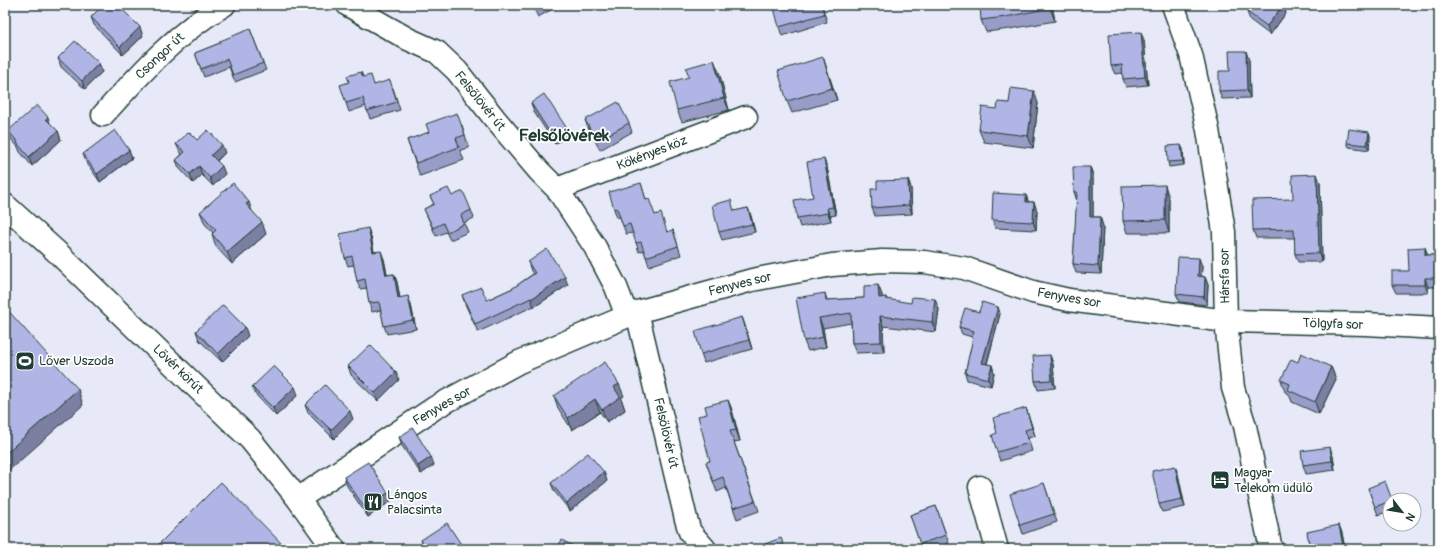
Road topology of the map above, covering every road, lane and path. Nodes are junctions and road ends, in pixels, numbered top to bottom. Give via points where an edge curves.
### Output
1 (224, 5) edge
2 (348, 5) edge
3 (1173, 5) edge
4 (103, 115) dead end
5 (746, 117) dead end
6 (557, 189) junction
7 (5, 205) edge
8 (632, 314) junction
9 (1226, 320) junction
10 (1439, 328) edge
11 (980, 487) dead end
12 (298, 499) junction
13 (334, 549) edge
14 (705, 549) edge
15 (997, 549) edge
16 (1271, 549) edge

1 - 4 street, Csongor út via 206,15 140,74
2 - 6 street, Felsőlövér út via 408,39 437,52 457,70 499,125
3 - 9 street, Hársfa sor via 1191,55 1208,130 1224,232
5 - 6 street, Kökényes köz
6 - 8 street, Felsőlövér út via 595,247
7 - 12 street, Lővér körút via 250,439
8 - 9 street, Fenyves sor via 752,280 832,265 882,261 924,262 964,268 1033,292 1069,300
8 - 12 street, Fenyves sor via 519,362 436,407
8 - 14 street, Felsőlövér út via 690,532
9 - 10 street, Tölgyfa sor
9 - 16 street, Hársfa sor via 1233,388 1245,426
11 - 15 street
12 - 13 street, Lővér körút

